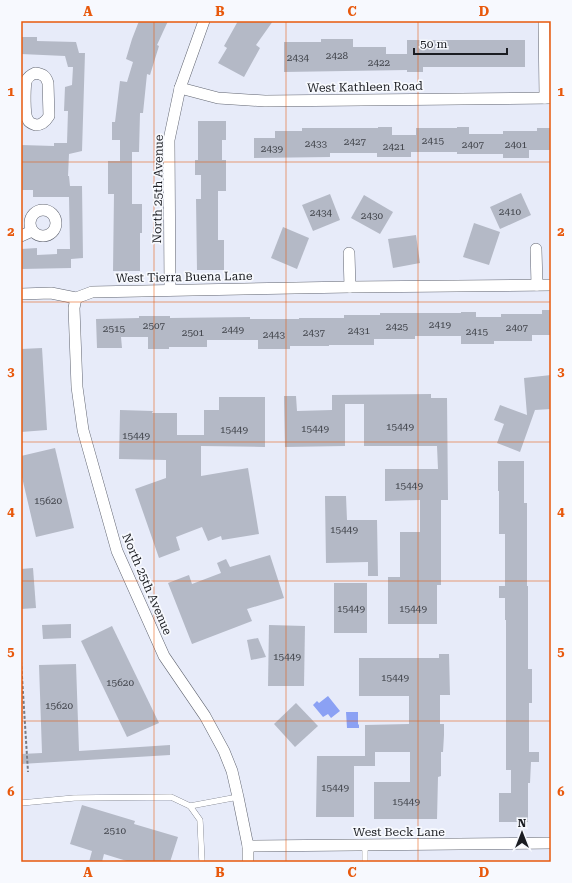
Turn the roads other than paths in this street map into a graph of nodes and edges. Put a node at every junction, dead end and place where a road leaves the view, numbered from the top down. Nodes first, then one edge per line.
1 (204, 21) edge
2 (544, 21) edge
3 (24, 76) edge
4 (180, 88) junction
5 (548, 98) edge
6 (24, 121) edge
7 (32, 231) dead end
8 (21, 236) edge
9 (536, 250) dead end
10 (349, 253) dead end
11 (536, 285) junction
12 (551, 285) edge
13 (350, 287) junction
14 (170, 290) junction
15 (21, 294) edge
16 (76, 298) junction
17 (238, 797) junction
18 (21, 803) edge
19 (190, 806) junction
20 (551, 844) edge
21 (365, 845) junction
22 (248, 846) junction
23 (202, 862) edge
24 (248, 862) edge
25 (365, 862) edge

1 - 4 street, North 25th Avenue
2 - 5 street
3 - 6 street
3 - 6 street
4 - 5 street, West Kathleen Road
4 - 14 street, North 25th Avenue
7 - 8 street
9 - 11 street
10 - 13 street
11 - 12 street, West Tierra Buena Lane
11 - 13 street, West Tierra Buena Lane
13 - 14 street, West Tierra Buena Lane
14 - 16 street, West Tierra Buena Lane
15 - 16 street, West Tierra Buena Lane
16 - 17 street, North 25th Avenue
17 - 19 lane
17 - 22 street, North 25th Avenue
18 - 19 lane
19 - 23 lane
20 - 21 street, West Beck Lane
21 - 22 street, West Beck Lane
21 - 25 lane
22 - 24 street, North 25th Avenue

